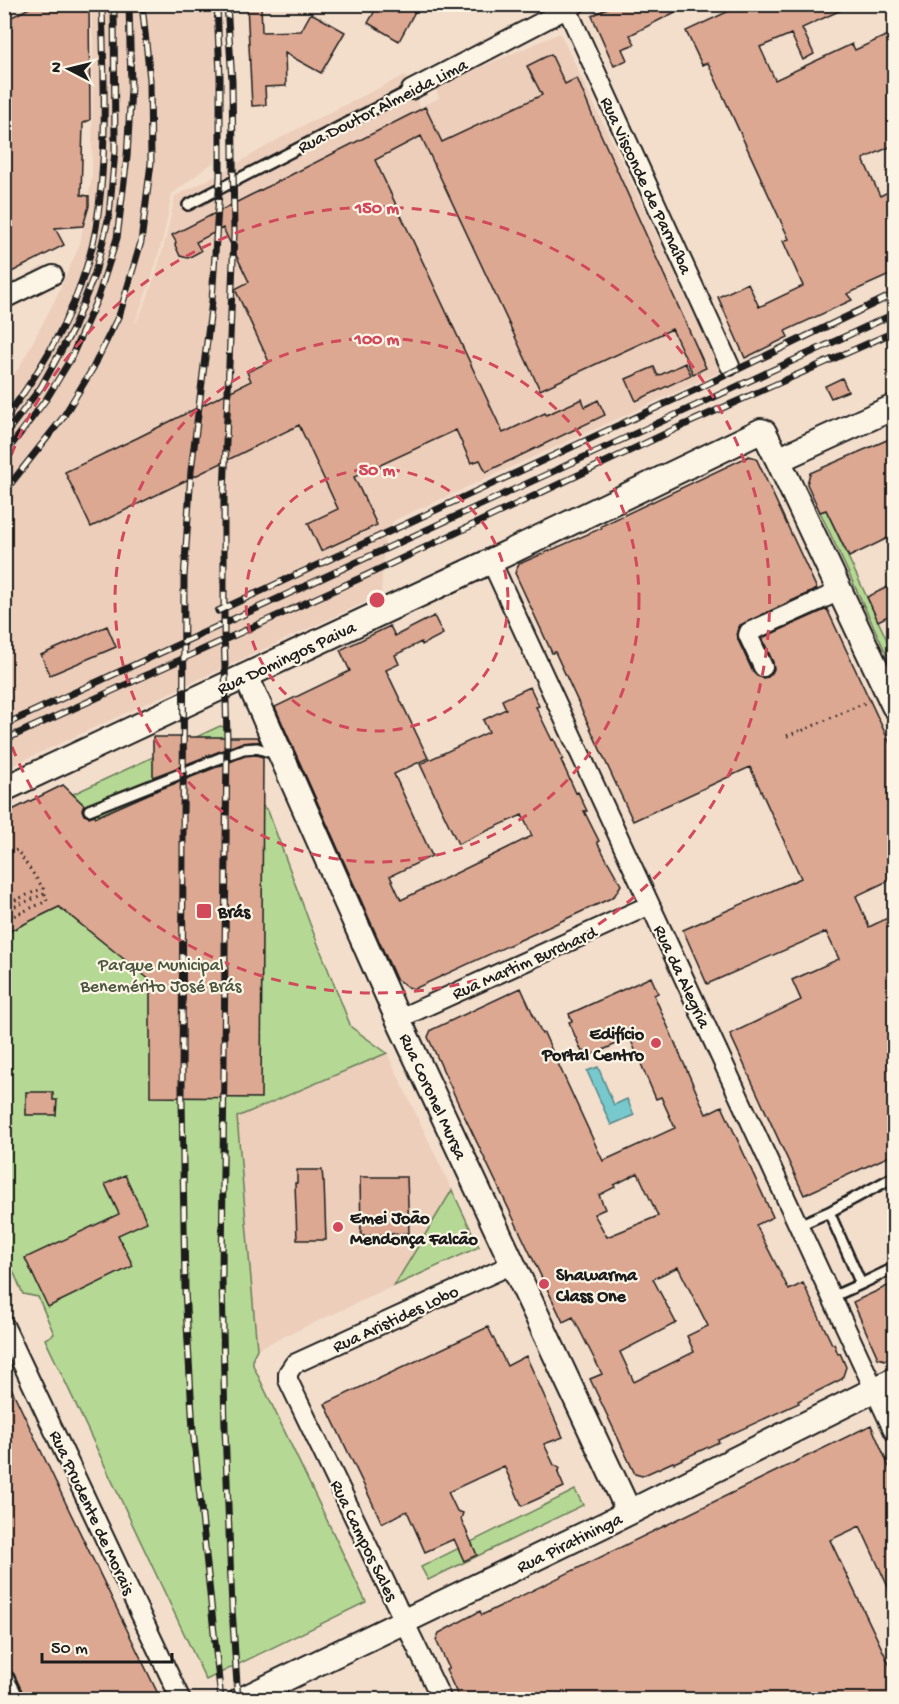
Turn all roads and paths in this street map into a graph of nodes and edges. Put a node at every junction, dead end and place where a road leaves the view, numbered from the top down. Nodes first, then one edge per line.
1 (569, 6) edge
2 (411, 90) joint
3 (188, 205) dead end
4 (53, 275) dead end
5 (4, 299) edge
6 (730, 366) dead end
7 (894, 407) edge
8 (778, 460) junction
9 (491, 561) junction
10 (840, 591) junction
11 (763, 667) dead end
12 (246, 676) junction
13 (891, 699) edge
14 (786, 736) dead end
15 (280, 756) junction
16 (4, 789) edge
17 (89, 810) dead end
18 (4, 855) edge
19 (43, 888) junction
20 (45, 894) junction
21 (4, 905) edge
22 (650, 905) junction
23 (4, 911) edge
24 (4, 920) edge
25 (398, 1019) junction
26 (894, 1177) edge
27 (829, 1212) junction
28 (799, 1225) junction
29 (513, 1264) junction
30 (894, 1268) edge
31 (861, 1284) junction
32 (832, 1297) junction
33 (4, 1325) edge
34 (288, 1380) joint
35 (885, 1385) edge
36 (894, 1432) edge
37 (629, 1512) junction
38 (405, 1622) junction
39 (4, 1679) edge
40 (15, 1700) edge
41 (181, 1700) edge
42 (241, 1700) edge
43 (442, 1700) edge

1 - 2 street, Rua Doutor Almeida Lima
1 - 6 street, Rua Visconde de Parnaíba
2 - 3 lane, Rua Doutor Almeida Lima
4 - 5 street
7 - 8 street
8 - 9 street, Rua Domingos Paiva
8 - 10 street
9 - 12 street, Rua Domingos Paiva
9 - 22 street, Rua da Alegria
10 - 11 street
10 - 13 street
12 - 15 street, Rua Coronel Mursa
12 - 16 street, Rua Domingos Paiva
13 - 14 path
15 - 17 lane
15 - 25 street, Rua Coronel Mursa
18 - 19 path
19 - 20 path
19 - 21 path
20 - 23 path
20 - 24 path
22 - 25 street, Rua Martim Burchard
22 - 28 street, Rua da Alegria
25 - 29 street, Rua Coronel Mursa
26 - 27 lane
27 - 28 lane
27 - 31 lane
28 - 32 street, Rua da Alegria
29 - 34 street, Rua Aristides Lobo
29 - 37 street, Rua Coronel Mursa
30 - 31 lane
31 - 32 lane
32 - 35 street, Rua da Alegria
33 - 41 street, Rua Prudente de Morais
34 - 38 street, Rua Campos Sales
35 - 36 street, Rua da Alegria
35 - 37 street, Rua Piratininga
37 - 38 street, Rua Piratininga
38 - 42 street, Rua Piratininga
38 - 43 street, Rua Campos Sales
39 - 40 street

